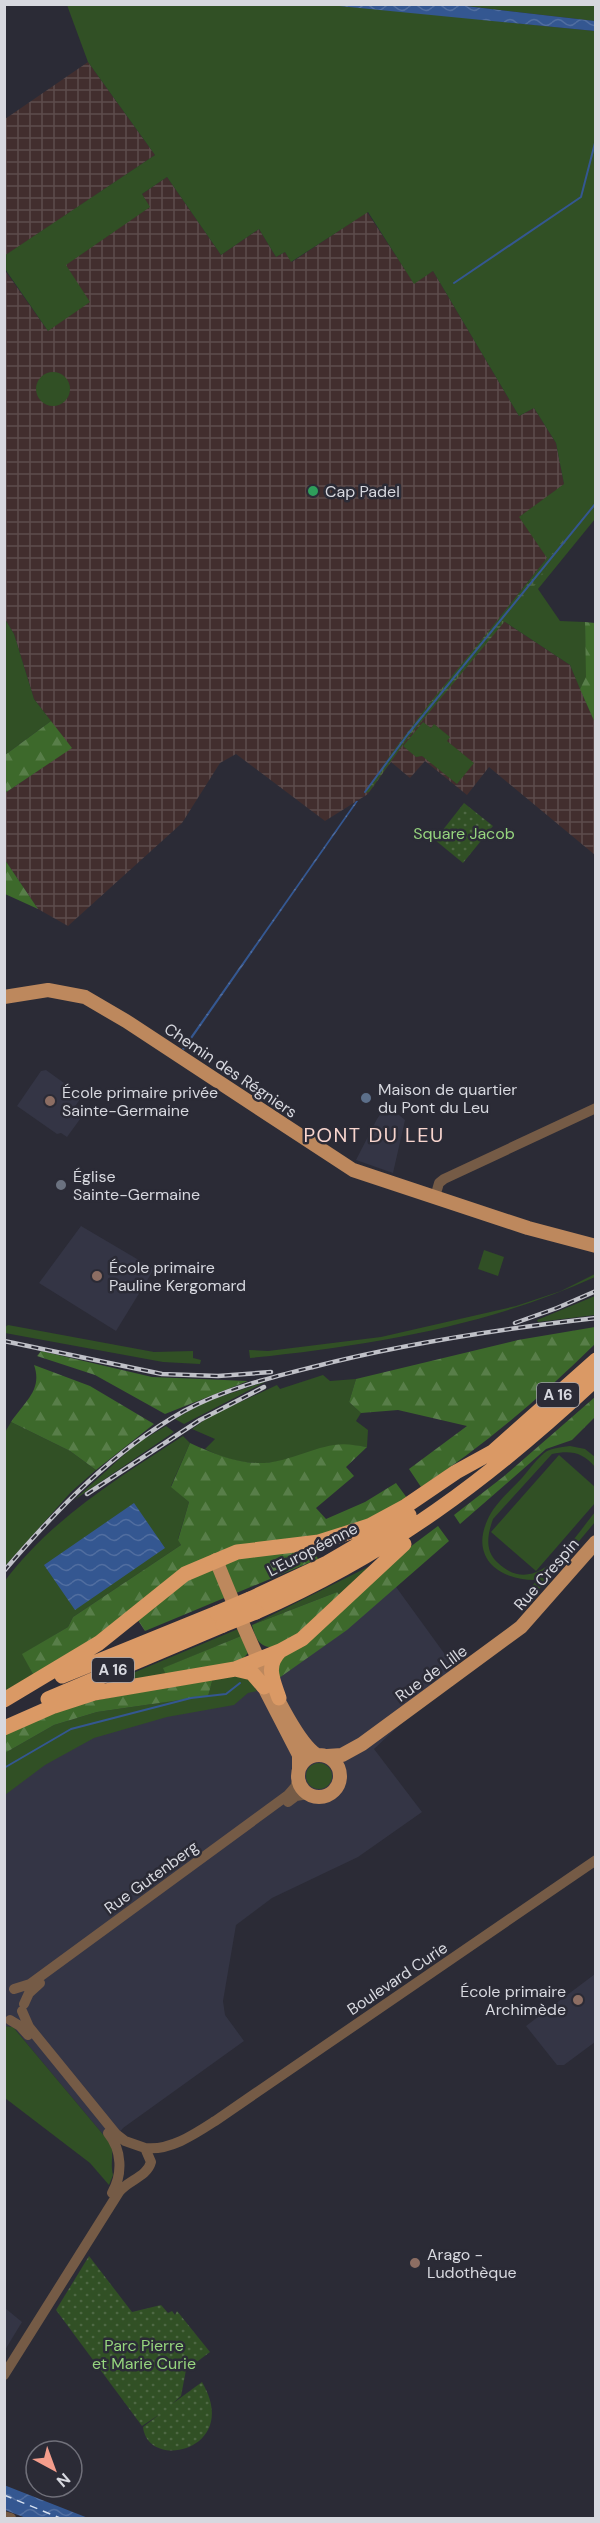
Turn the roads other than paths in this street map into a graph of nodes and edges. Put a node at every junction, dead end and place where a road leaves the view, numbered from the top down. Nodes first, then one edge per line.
1 (4, 997) edge
2 (596, 1108) edge
3 (435, 1197) junction
4 (596, 1244) edge
5 (596, 1360) edge
6 (596, 1379) edge
7 (500, 1455) junction
8 (444, 1498) junction
9 (416, 1518) junction
10 (596, 1542) edge
11 (216, 1560) junction
12 (220, 1619) junction
13 (521, 1627) joint
14 (280, 1652) junction
15 (256, 1657) junction
16 (235, 1669) junction
17 (264, 1687) junction
18 (279, 1698) junction
19 (4, 1702) edge
20 (4, 1720) edge
21 (4, 1728) edge
22 (362, 1744) junction
23 (322, 1756) junction
24 (340, 1771) junction
25 (298, 1774) junction
26 (308, 1794) junction
27 (596, 1860) edge
28 (9, 1989) edge
29 (23, 2007) junction
30 (7, 2020) edge
31 (215, 2121) junction
32 (140, 2146) junction
33 (120, 2161) junction
34 (151, 2164) junction
35 (138, 2176) junction
36 (4, 2362) edge
37 (4, 2375) edge
38 (4, 2516) edge
39 (11, 2518) edge

1 - 3 main road, Chemin des Régniers
2 - 3 street
3 - 4 main road, Chemin des Régniers
5 - 7 highway, A 16
6 - 7 highway, A 16
7 - 8 highway
7 - 8 highway, A 16
8 - 9 highway
8 - 9 highway
9 - 11 highway
9 - 12 highway, L'Européenne / A 16, bridge
9 - 14 highway
10 - 13 main road, Rue Crespin
11 - 15 main road
11 - 19 highway
12 - 19 highway, L'Européenne / A 16
12 - 20 highway, L'Européenne / A 16
13 - 22 main road, Rue de Lille
14 - 15 highway
14 - 18 highway
15 - 16 highway
15 - 17 main road
15 - 18 main road
16 - 17 highway
16 - 21 highway
17 - 25 main road
18 - 23 main road
22 - 23 main road, Rue de Lille
22 - 24 main road, Rue de Lille
23 - 24 main road
23 - 25 main road
24 - 26 main road
25 - 26 main road
25 - 28 street, Rue Gutenberg
26 - 29 street, Rue Gutenberg
27 - 31 street, Boulevard Curie
28 - 29 street
29 - 30 street, Rue Gutenberg
29 - 32 street
30 - 33 street
31 - 32 street, Boulevard Curie
31 - 34 street, Boulevard Curie
32 - 33 street
32 - 34 street
33 - 35 street
33 - 36 street
34 - 35 street
35 - 37 street
38 - 39 street

